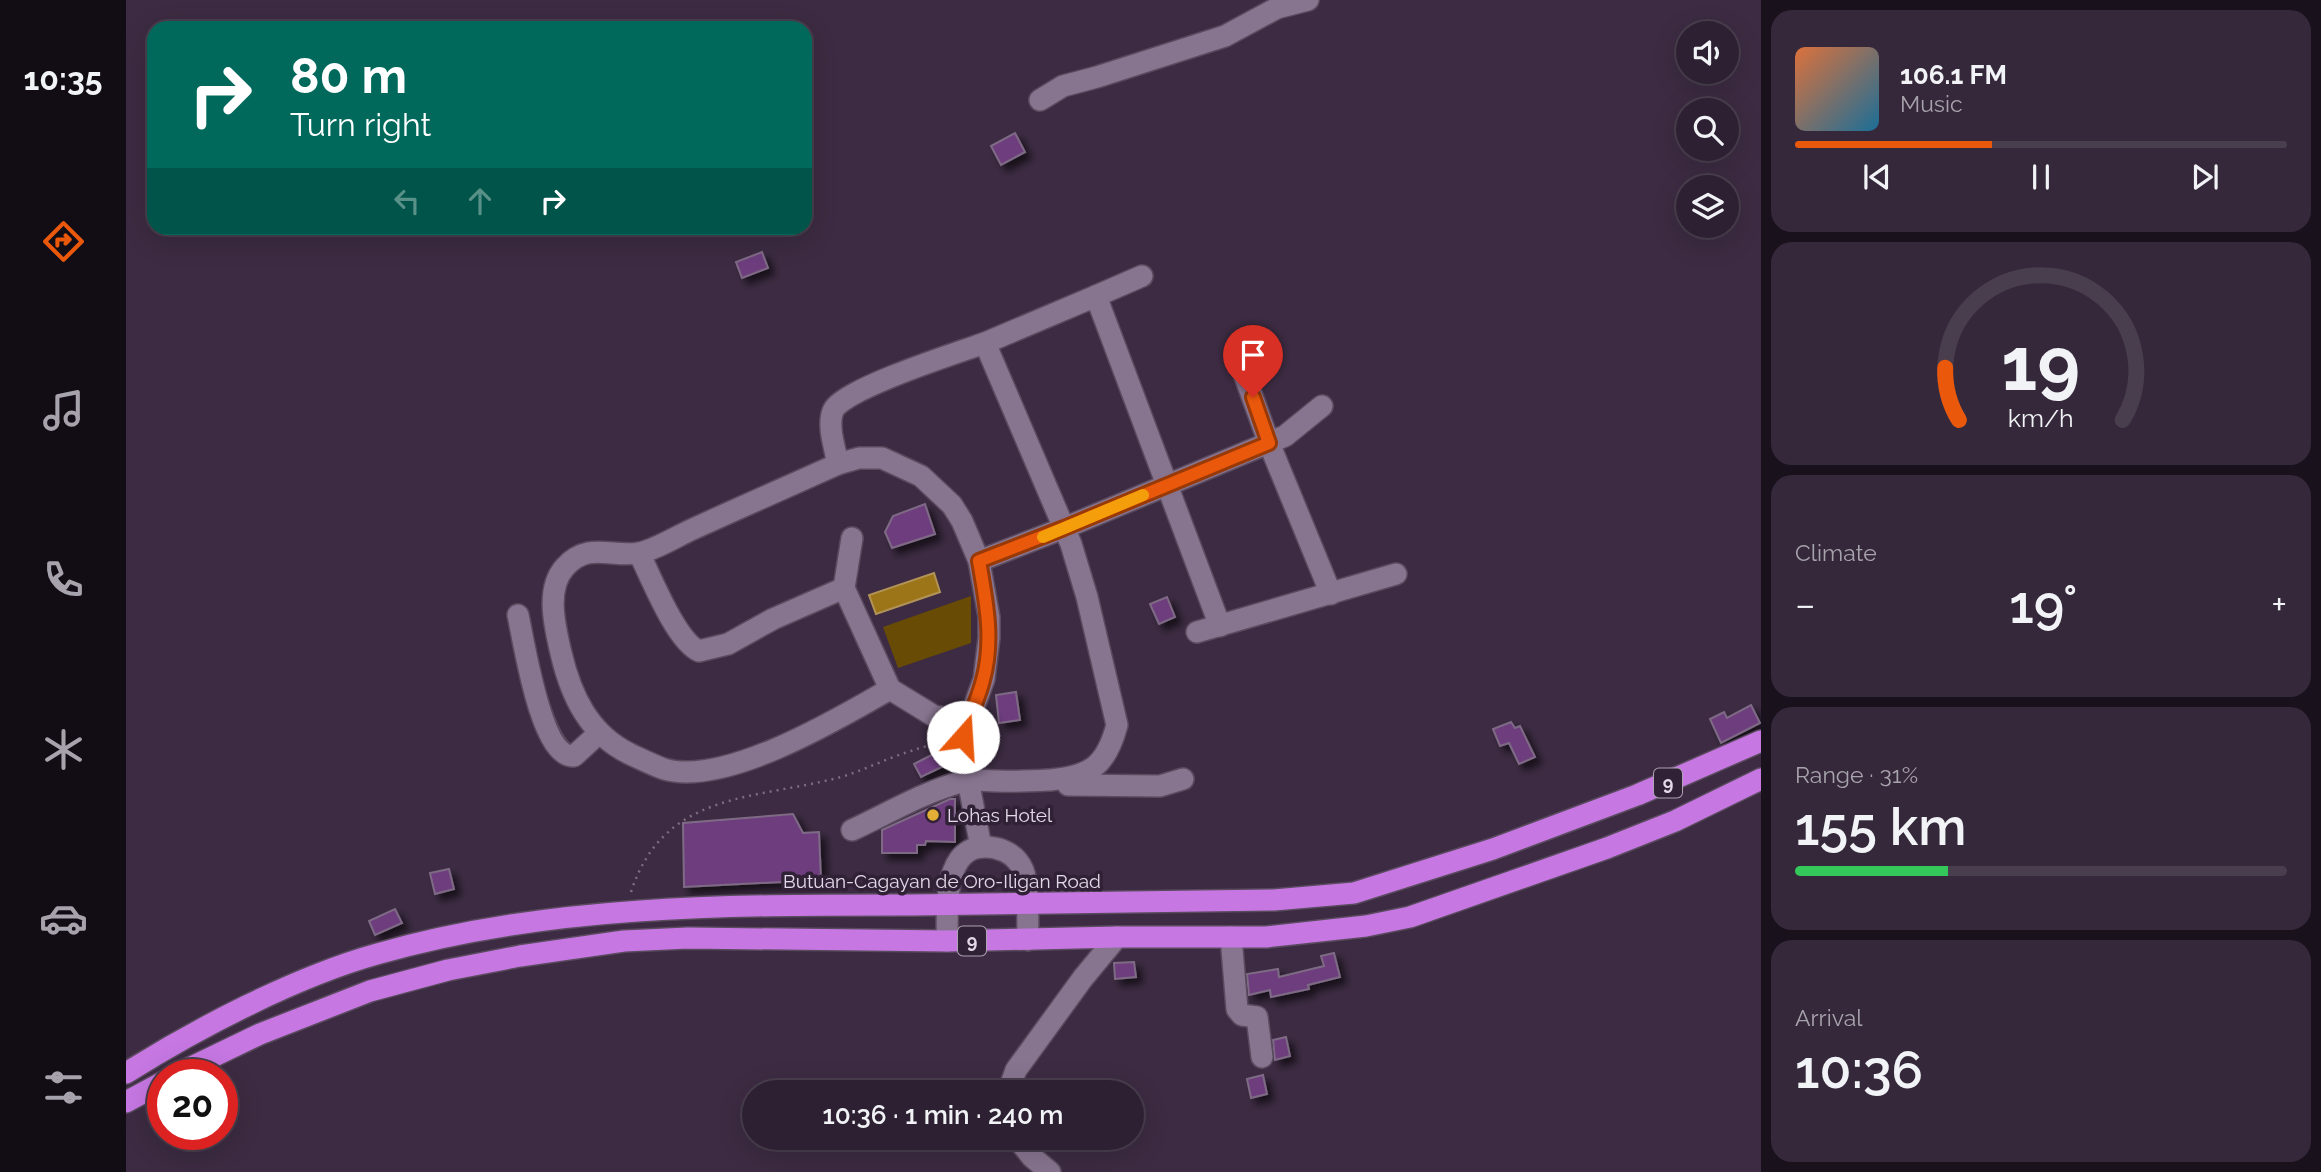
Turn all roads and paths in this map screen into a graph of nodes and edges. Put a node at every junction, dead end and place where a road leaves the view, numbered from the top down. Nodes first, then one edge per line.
1 (1308, 0) edge
2 (1040, 100) dead end
3 (1142, 276) dead end
4 (1096, 296) junction
5 (985, 343) junction
6 (1236, 352) dead end
7 (1322, 406) dead end
8 (1269, 443) junction
9 (838, 464) junction
10 (1166, 485) junction
11 (1064, 528) junction
12 (852, 538) dead end
13 (639, 553) junction
14 (979, 561) junction
15 (1396, 574) dead end
16 (845, 588) junction
17 (1331, 594) junction
18 (518, 615) dead end
19 (1220, 626) junction
20 (1197, 632) dead end
21 (890, 689) junction
22 (965, 729) junction
23 (599, 733) junction
24 (1761, 741) edge
25 (1183, 779) dead end
26 (1761, 779) edge
27 (969, 787) junction
28 (852, 830) dead end
29 (981, 847) junction
30 (1354, 892) junction
31 (948, 904) junction
32 (1027, 904) junction
33 (624, 913) junction
34 (1366, 926) junction
35 (1116, 937) junction
36 (1231, 937) junction
37 (1028, 940) junction
38 (947, 942) junction
39 (168, 1047) junction
40 (1262, 1058) dead end
41 (173, 1059) edge
42 (208, 1059) edge
43 (126, 1073) edge
44 (1012, 1080) edge
45 (147, 1091) edge
46 (126, 1102) edge
47 (1026, 1150) edge
48 (1050, 1172) edge

1 - 2 street
3 - 4 street
4 - 5 street
4 - 10 street
5 - 9 street
5 - 11 street
6 - 8 street
7 - 8 street
8 - 10 street
8 - 17 street
9 - 13 street
9 - 14 street
10 - 11 street
10 - 19 street
11 - 14 street
11 - 27 street
12 - 16 street
13 - 16 street
13 - 23 street
14 - 22 street
15 - 17 street
16 - 21 street
17 - 19 street
18 - 23 street
19 - 20 street
21 - 22 street
21 - 23 street
22 - 27 street
22 - 33 path
24 - 30 highway, Butuan-Cagayan de Oro-Iligan Road / 9
25 - 27 street
26 - 34 highway, 9
27 - 28 street
27 - 29 street
29 - 31 street
29 - 32 street
30 - 32 highway, Butuan-Cagayan de Oro-Iligan Road / 9
30 - 34 highway
31 - 32 highway, Butuan-Cagayan de Oro-Iligan Road / 9
31 - 33 highway, Butuan-Cagayan de Oro-Iligan Road / 9
31 - 38 street
32 - 37 street
33 - 39 highway, Butuan-Cagayan de Oro-Iligan Road / 9
34 - 36 highway, 9
35 - 36 highway, 9
35 - 37 highway, 9
35 - 44 street
36 - 40 street
37 - 38 highway, 9
38 - 42 highway, 9
39 - 41 highway
39 - 43 highway, Butuan-Cagayan de Oro-Iligan Road / 9
45 - 46 highway
47 - 48 street

